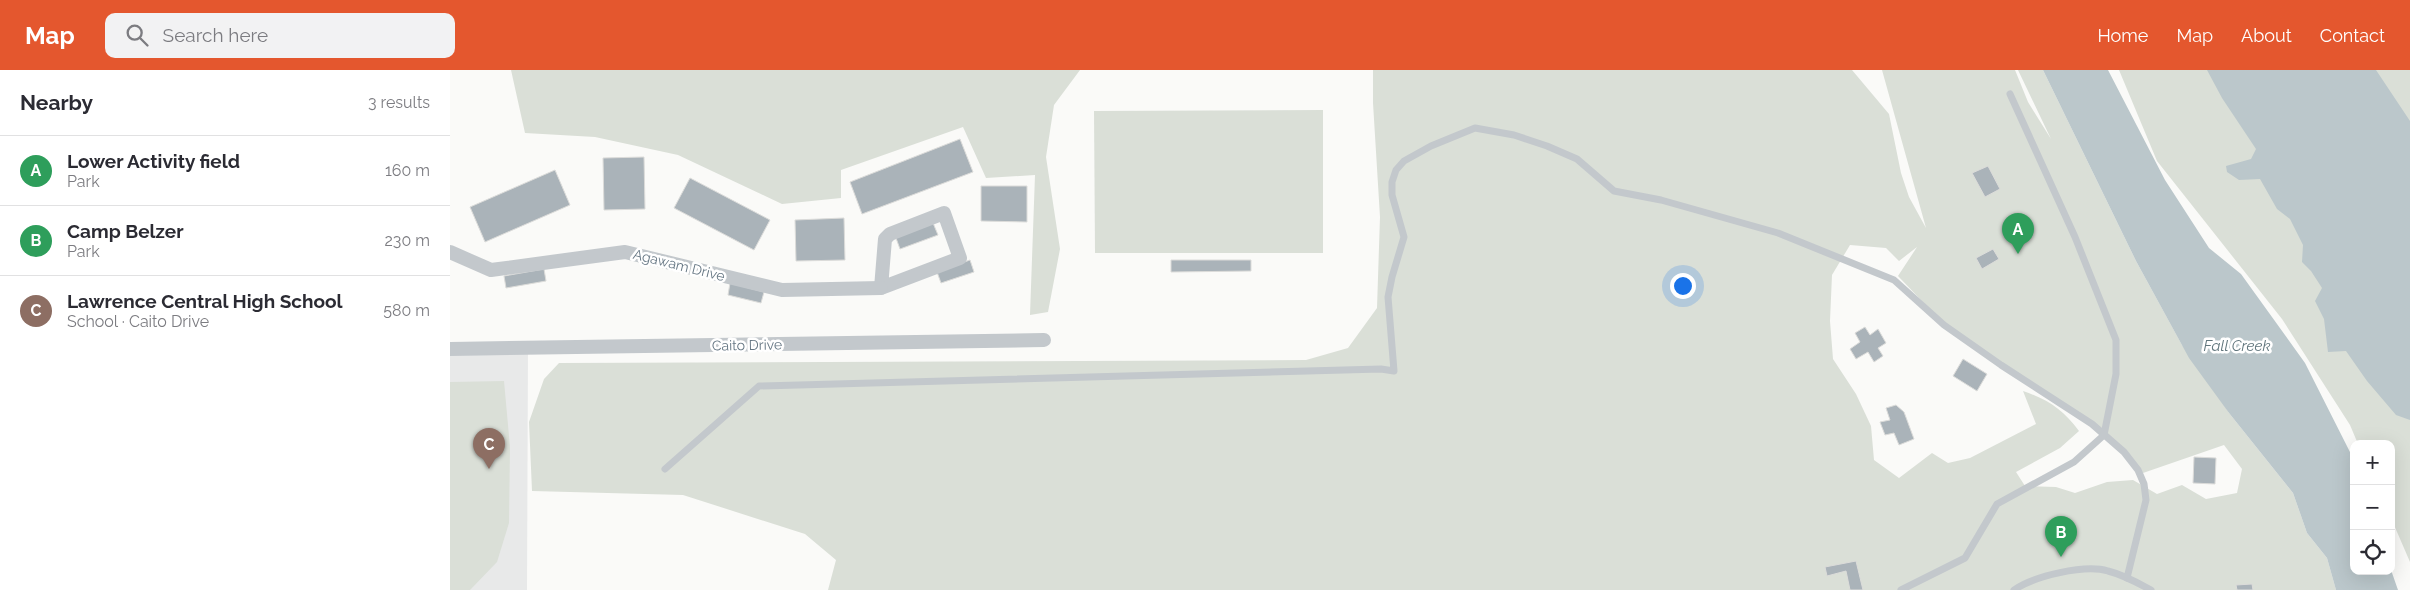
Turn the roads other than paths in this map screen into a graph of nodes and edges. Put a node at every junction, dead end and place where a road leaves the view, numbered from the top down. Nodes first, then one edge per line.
1 (2010, 94) dead end
2 (450, 252) edge
3 (881, 288) junction
4 (1044, 340) dead end
5 (450, 349) edge
6 (2104, 435) junction
7 (665, 469) dead end
8 (2127, 578) junction
9 (1901, 590) edge
10 (2014, 590) edge
11 (2151, 590) edge

1 - 6 lane
2 - 3 street, Agawam Drive
3 - 3 street, Agawam Drive
4 - 5 street, Caito Drive
6 - 7 lane
6 - 8 lane
6 - 9 lane
8 - 10 lane
8 - 11 lane

